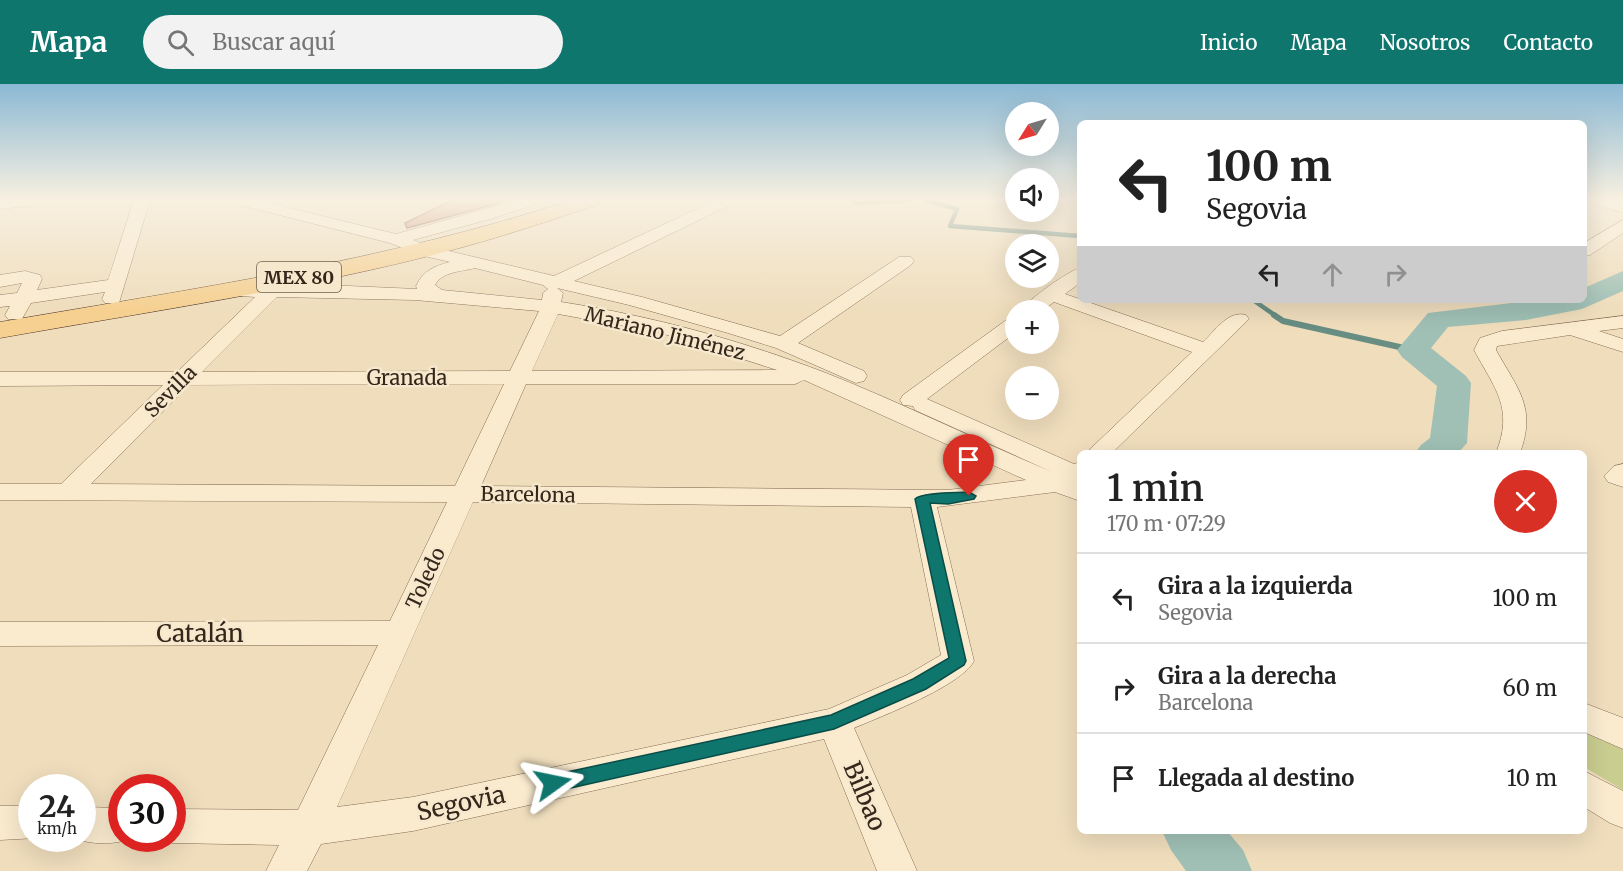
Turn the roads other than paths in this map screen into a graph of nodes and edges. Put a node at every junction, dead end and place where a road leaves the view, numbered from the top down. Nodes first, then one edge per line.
1 (131, 237) edge
2 (379, 237) edge
3 (432, 237) edge
4 (445, 237) edge
5 (470, 237) edge
6 (485, 237) edge
7 (660, 237) edge
8 (1605, 237) edge
9 (411, 245) junction
10 (1587, 249) edge
11 (905, 261) dead end
12 (476, 263) junction
13 (1077, 276) edge
14 (0, 281) edge
15 (223, 291) junction
16 (272, 291) junction
17 (114, 292) junction
18 (554, 294) junction
19 (436, 295) junction
20 (1052, 296) junction
21 (1046, 300) edge
22 (6, 313) edge
23 (1239, 319) dead end
24 (1623, 321) edge
25 (1571, 328) junction
26 (1005, 330) edge
27 (783, 344) junction
28 (1623, 346) edge
29 (1206, 350) junction
30 (848, 372) junction
31 (518, 377) junction
32 (814, 377) junction
33 (182, 378) junction
34 (0, 379) edge
35 (911, 400) junction
36 (1101, 450) edge
37 (1509, 450) edge
38 (1623, 472) edge
39 (1623, 479) edge
40 (1074, 480) edge
41 (0, 492) edge
42 (68, 492) junction
43 (464, 494) junction
44 (922, 499) junction
45 (399, 633) junction
46 (0, 634) edge
47 (1587, 718) edge
48 (834, 722) junction
49 (1623, 734) edge
50 (1587, 789) edge
51 (1623, 811) edge
52 (0, 823) edge
53 (18, 824) edge
54 (186, 826) edge
55 (309, 828) junction
56 (286, 871) edge
57 (897, 871) edge

1 - 17 street
2 - 9 street
3 - 9 street
4 - 9 main road, MEX 80
5 - 9 main road, MEX 80
6 - 12 main road
7 - 18 street
8 - 10 street
9 - 12 street
9 - 15 main road, MEX 80
9 - 17 main road, MEX 80
11 - 27 street
12 - 18 street
12 - 19 street
13 - 20 street
14 - 22 street
15 - 16 street, Mariano Jiménez
15 - 22 main road, MEX 80
16 - 19 street, Mariano Jiménez
16 - 33 street, Sevilla
17 - 22 main road, MEX 80
18 - 19 street, Mariano Jiménez
18 - 27 street
18 - 31 street, Toledo
18 - 32 street, Mariano Jiménez
20 - 21 street
20 - 29 street
23 - 29 street
24 - 25 street
25 - 28 street
25 - 37 street
26 - 35 street
27 - 30 street
29 - 36 street
30 - 32 street, Granada
30 - 35 street
31 - 32 street, Granada
31 - 33 street, Granada
31 - 43 street, Toledo
32 - 40 street, Mariano Jiménez
33 - 34 street, Granada
33 - 42 street, Sevilla
35 - 40 street
38 - 39 street
40 - 44 street, Barcelona
41 - 42 street, Barcelona
42 - 43 street, Barcelona
43 - 44 street, Barcelona
43 - 45 street, Toledo
44 - 48 street, Segovia
45 - 46 street, Catalán
45 - 55 street, Toledo
47 - 49 street
48 - 55 street, Segovia
48 - 57 street, Bilbao
50 - 51 street
52 - 53 street
54 - 55 street, Segovia
55 - 56 street, Toledo

